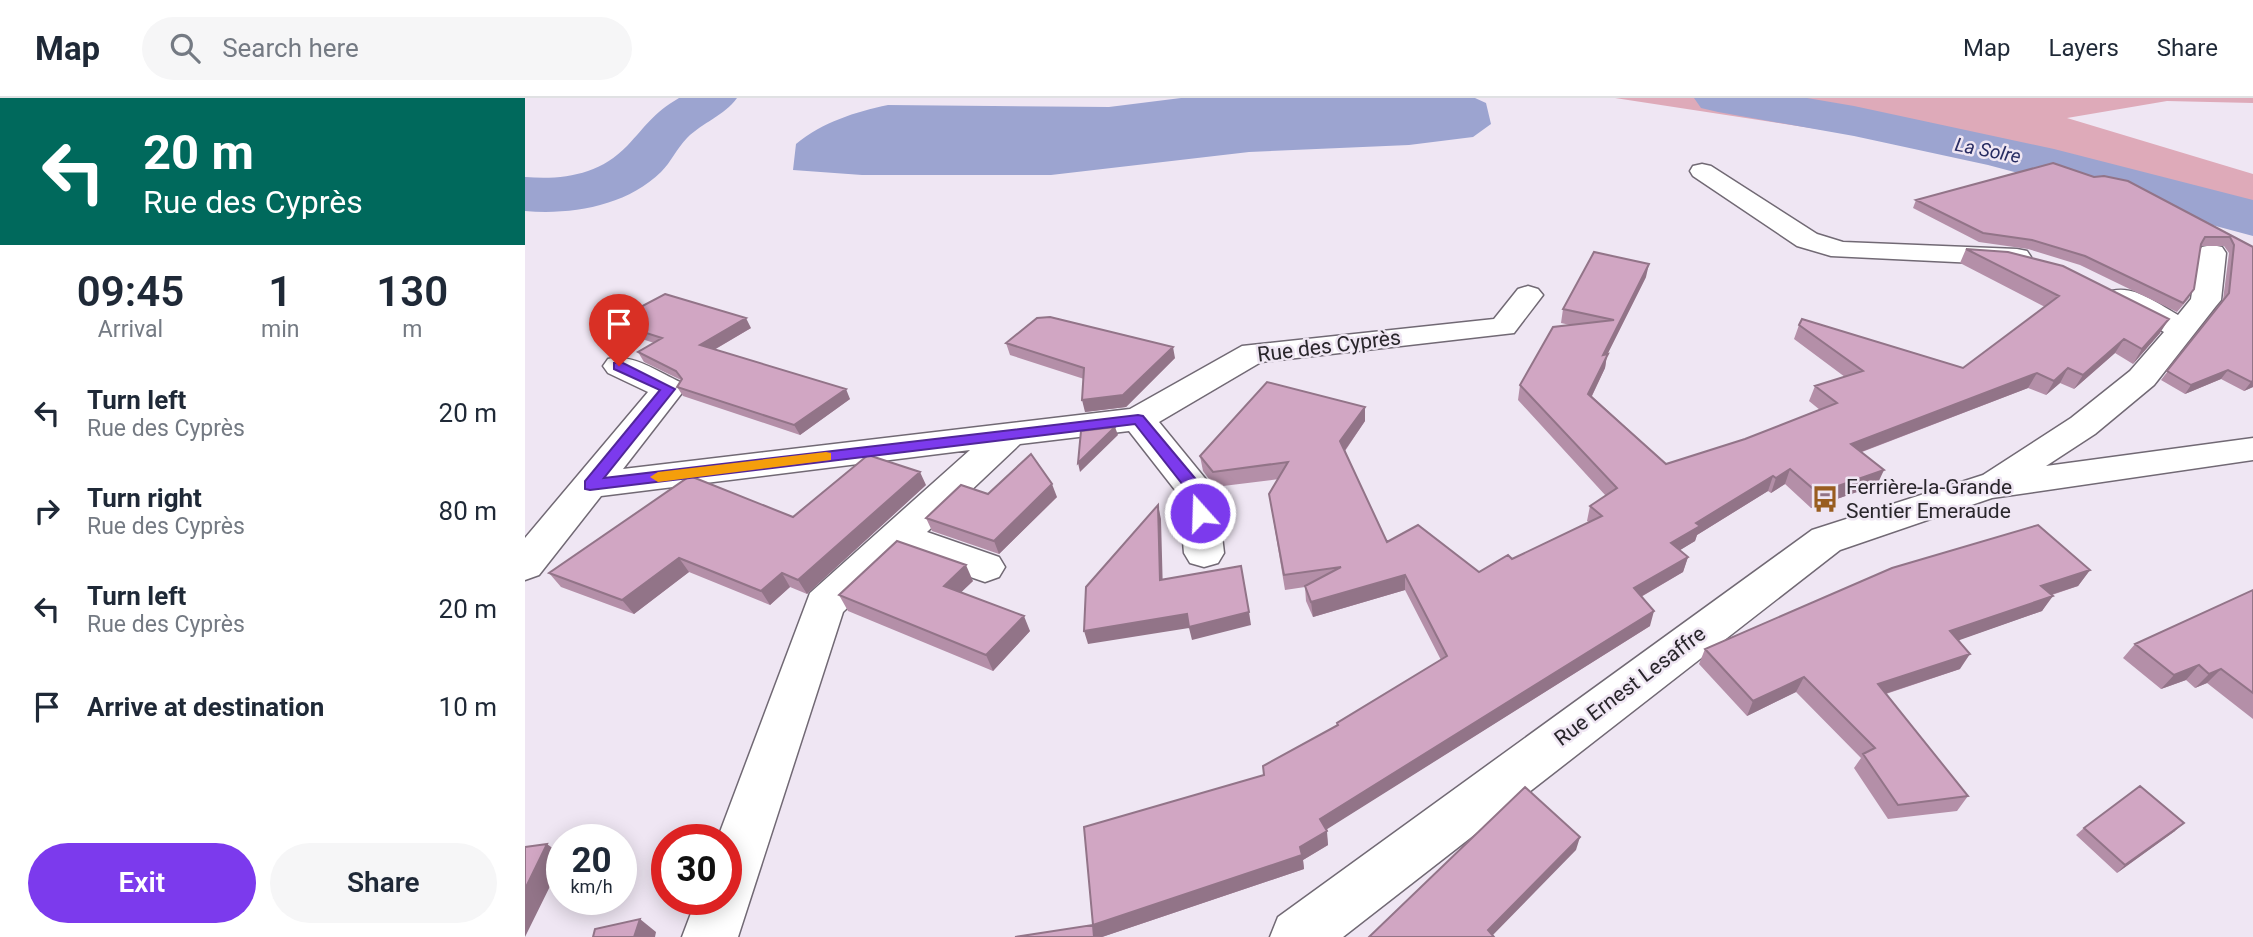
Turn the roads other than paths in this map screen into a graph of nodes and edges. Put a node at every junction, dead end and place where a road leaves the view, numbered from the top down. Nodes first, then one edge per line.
1 (1702, 171) dead end
2 (2213, 253) edge
3 (2037, 262) edge
4 (2094, 282) edge
5 (1528, 295) dead end
6 (2182, 329) junction
7 (619, 366) dead end
8 (1138, 419) junction
9 (1009, 435) junction
10 (2253, 449) edge
11 (590, 485) junction
12 (1988, 486) junction
13 (898, 537) junction
14 (1204, 553) dead end
15 (525, 565) edge
16 (985, 567) dead end
17 (742, 843) edge
18 (718, 915) edge
19 (710, 937) edge
20 (1298, 937) edge

1 - 3 street
2 - 6 street, Rue Ernest Lesaffre
4 - 6 street
5 - 8 street, Rue des Cyprès
6 - 12 street, Rue Ernest Lesaffre
7 - 11 street
8 - 9 street, Rue des Cyprès
8 - 14 street
9 - 11 street, Rue des Cyprès
9 - 13 street
10 - 12 street, Rue Ernest Lesaffre
11 - 15 street
12 - 20 street, Rue Ernest Lesaffre
13 - 16 street
13 - 17 street
18 - 19 street

